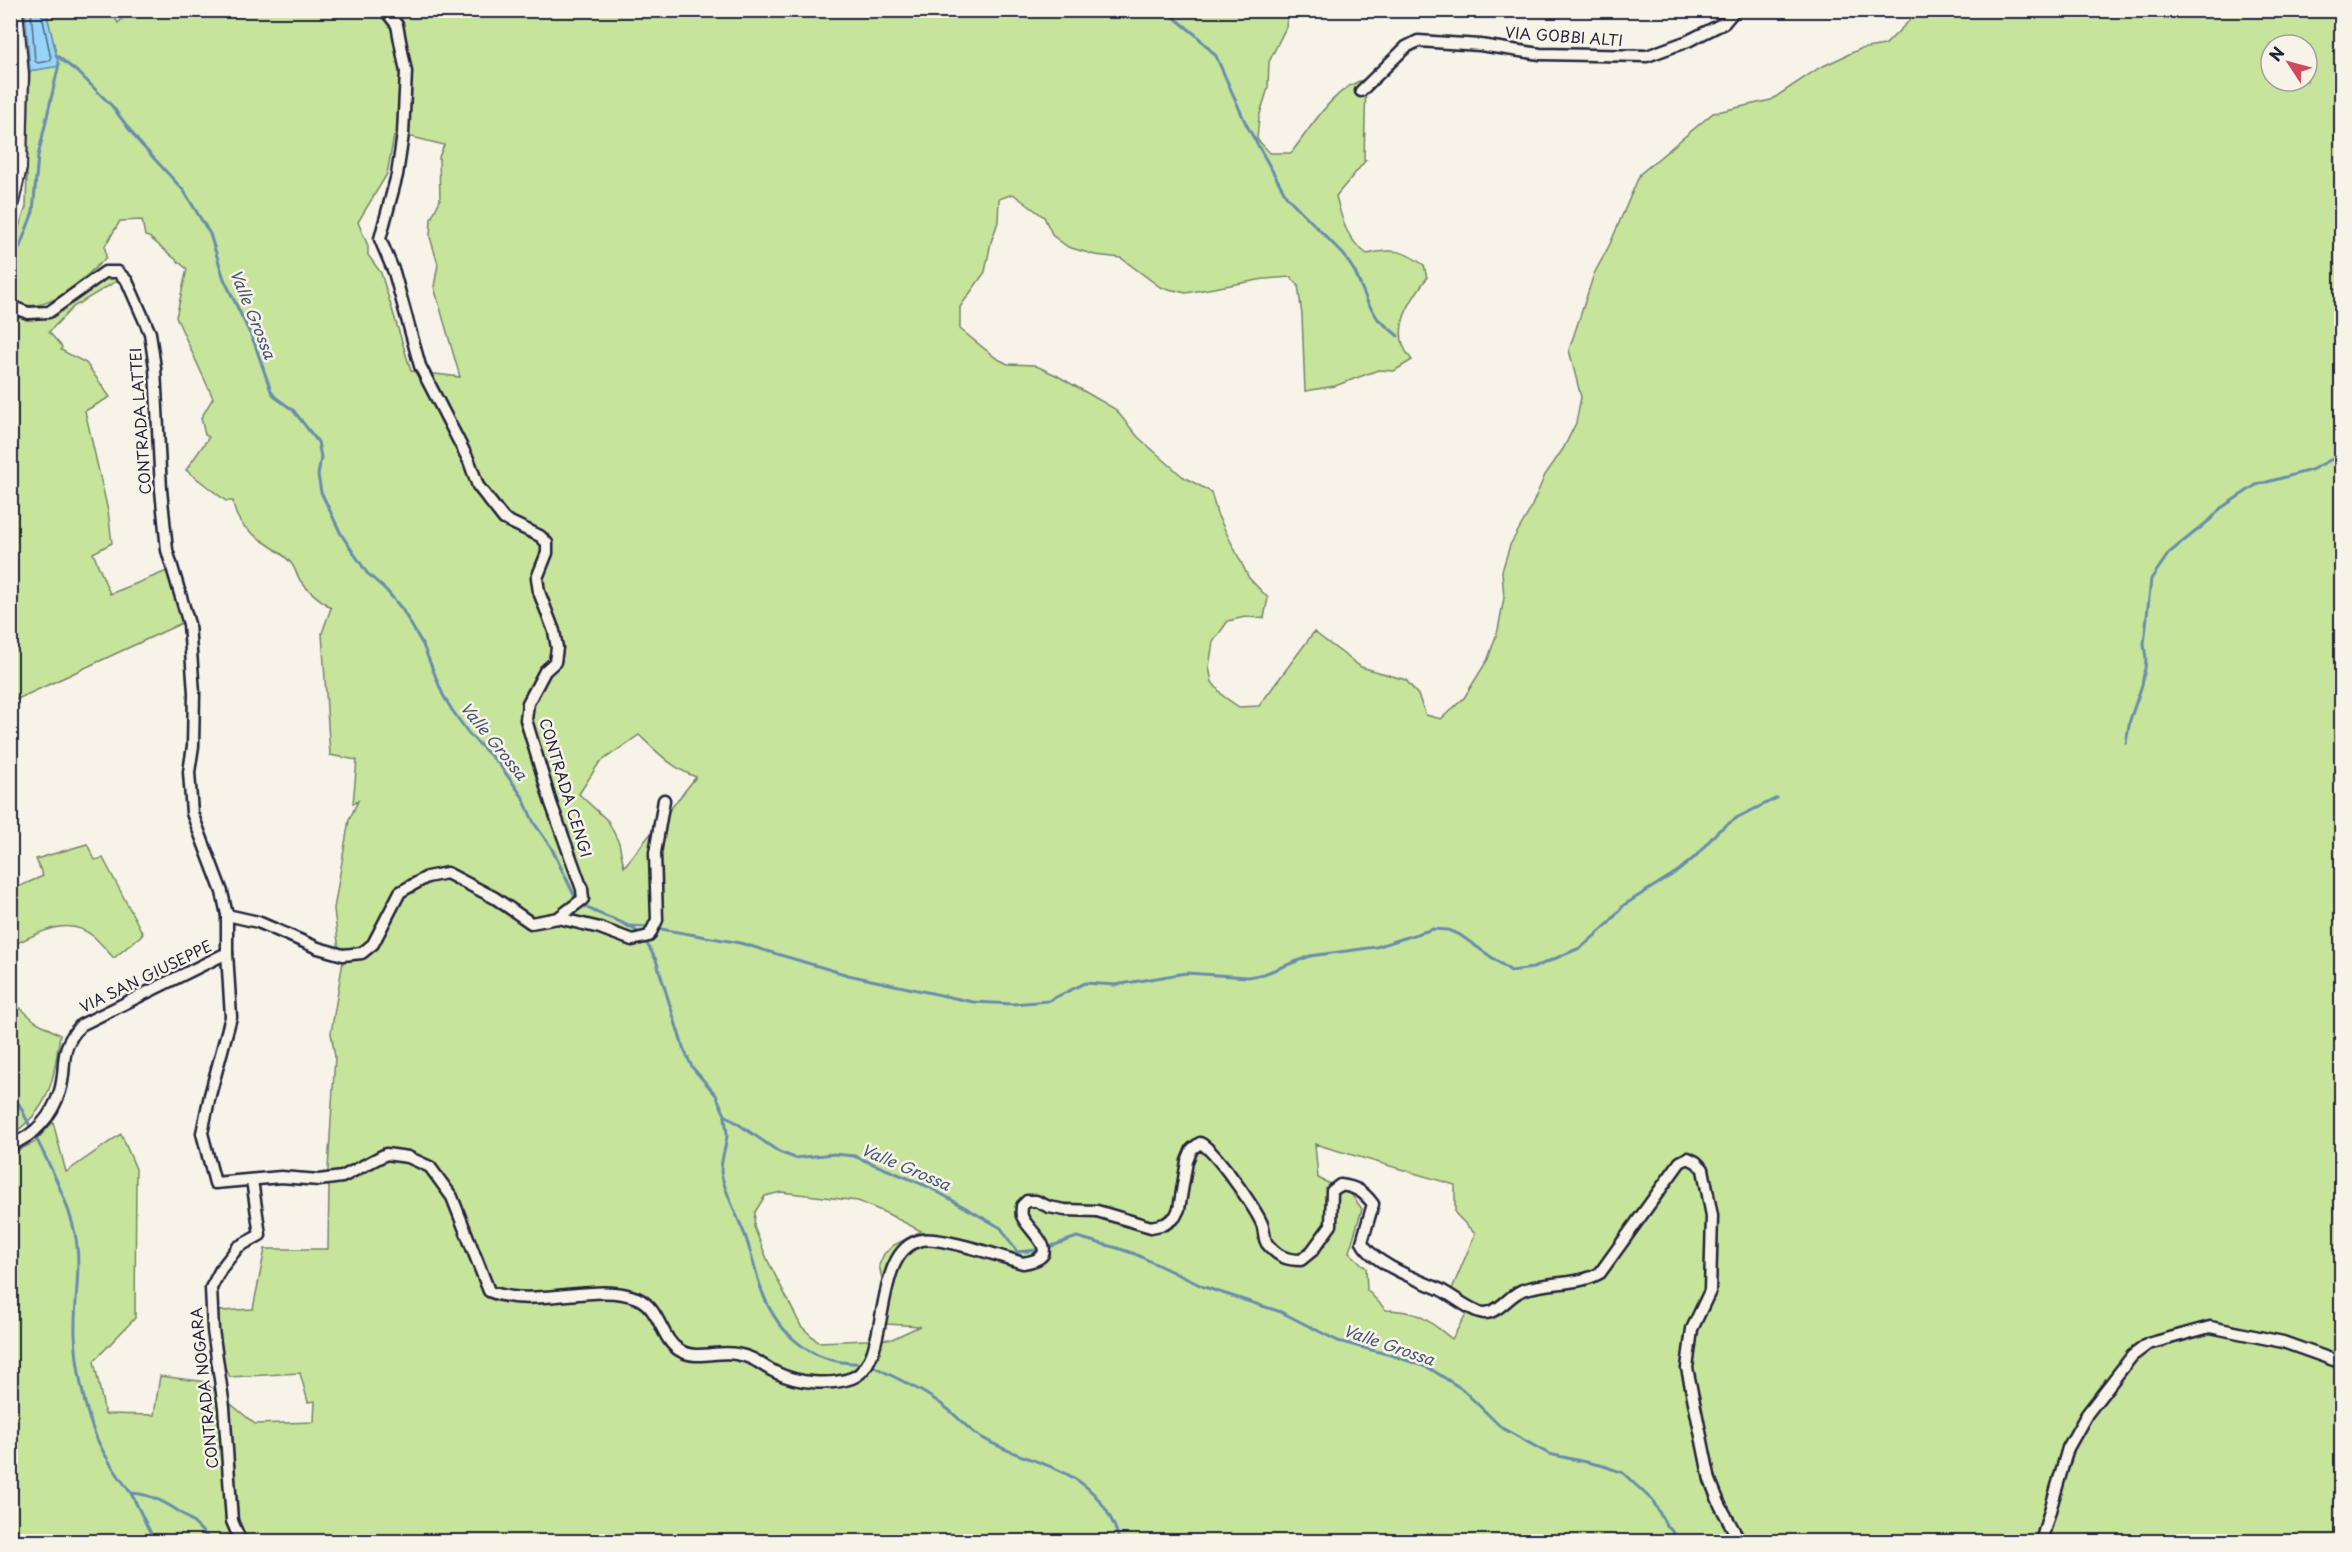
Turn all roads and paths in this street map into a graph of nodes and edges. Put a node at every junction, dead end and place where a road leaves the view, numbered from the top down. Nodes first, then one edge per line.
1 (15, 10) edge
2 (385, 10) edge
3 (1735, 10) edge
4 (1361, 91) dead end
5 (10, 207) edge
6 (10, 306) edge
7 (664, 800) dead end
8 (227, 915) junction
9 (558, 918) junction
10 (227, 953) junction
11 (10, 1145) edge
12 (252, 1180) junction
13 (2342, 1363) edge
14 (241, 1542) edge
15 (1740, 1542) edge
16 (2041, 1542) edge

1 - 5 street
2 - 9 street, CONTRADA CENGI
3 - 4 street, VIA GOBBI ALTI
6 - 8 street, CONTRADA LATTEI
7 - 9 street
8 - 9 street
8 - 10 street
10 - 11 street, VIA SAN GIUSEPPE
10 - 12 street
12 - 14 street, CONTRADA NOGARA
12 - 15 street
13 - 16 street

